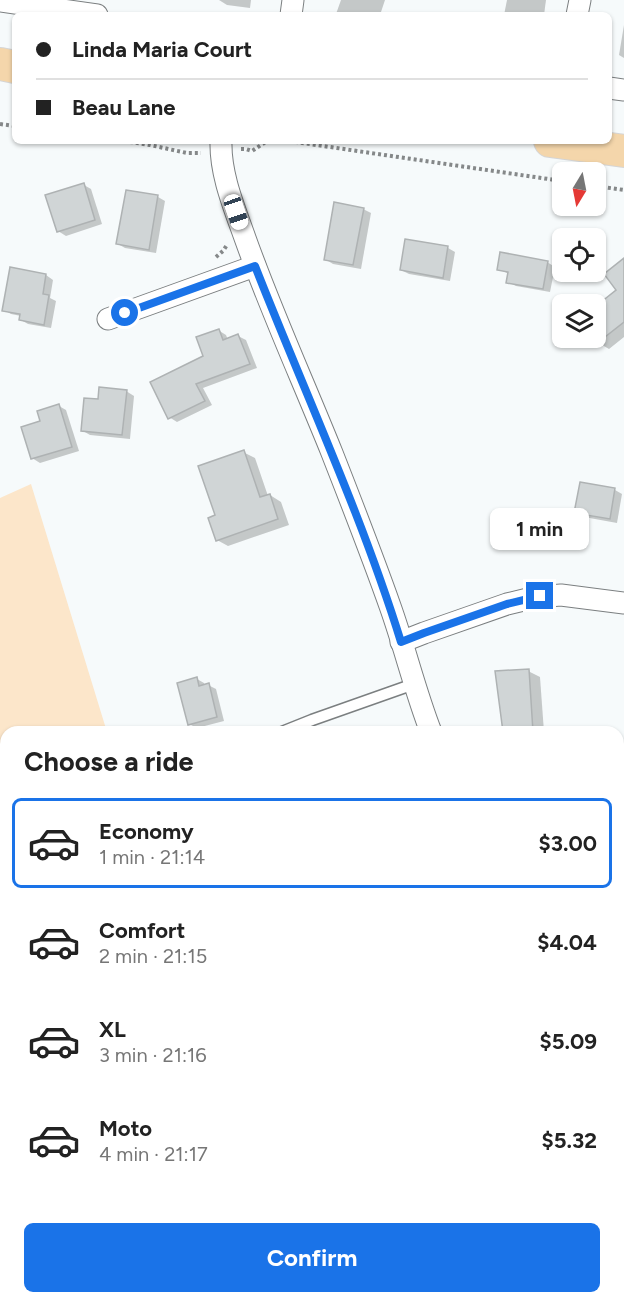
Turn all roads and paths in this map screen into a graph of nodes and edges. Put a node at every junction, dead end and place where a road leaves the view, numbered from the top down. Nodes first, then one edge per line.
1 (0, 1) edge
2 (76, 12) edge
3 (144, 144) edge
4 (262, 144) edge
5 (309, 144) edge
6 (576, 144) edge
7 (221, 146) edge
8 (624, 151) edge
9 (552, 180) edge
10 (606, 187) edge
11 (624, 190) edge
12 (255, 266) junction
13 (108, 319) dead end
14 (624, 603) edge
15 (401, 642) junction
16 (414, 684) junction
17 (297, 726) edge
18 (428, 726) edge

1 - 2 street
3 - 7 path
4 - 7 path
5 - 9 path
6 - 8 main road
7 - 12 street
10 - 11 path
12 - 13 street
12 - 15 street
14 - 15 street
15 - 16 street
16 - 17 lane
16 - 18 street

